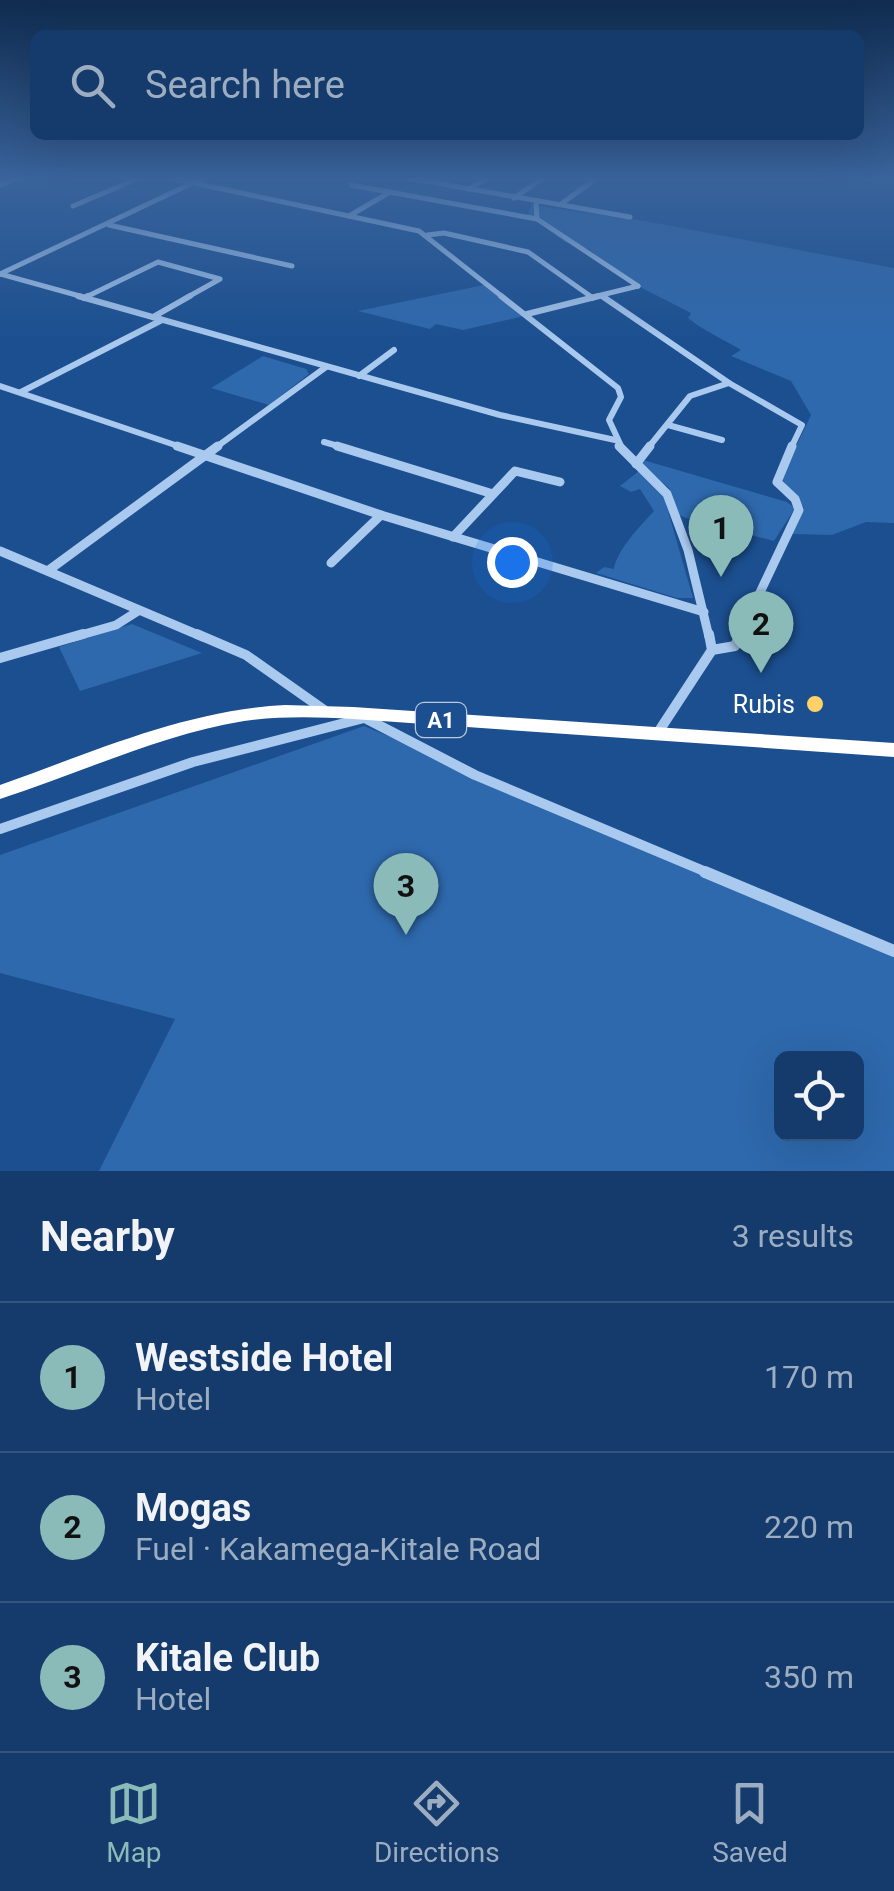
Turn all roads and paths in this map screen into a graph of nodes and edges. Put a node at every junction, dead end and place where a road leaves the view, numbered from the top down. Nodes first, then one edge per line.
1 (93, 233) edge
2 (144, 233) edge
3 (417, 233) edge
4 (558, 233) edge
5 (427, 235) junction
6 (292, 266) dead end
7 (0, 274) edge
8 (598, 297) junction
9 (84, 298) junction
10 (527, 314) junction
11 (158, 319) junction
12 (394, 350) dead end
13 (326, 367) junction
14 (360, 376) junction
15 (728, 383) junction
16 (0, 386) edge
17 (20, 392) junction
18 (668, 424) junction
19 (615, 440) junction
20 (722, 440) dead end
21 (324, 442) dead end
22 (208, 454) junction
23 (636, 464) junction
24 (560, 482) dead end
25 (493, 494) junction
26 (381, 515) junction
27 (453, 538) junction
28 (0, 551) edge
29 (332, 564) dead end
30 (48, 570) junction
31 (138, 611) junction
32 (704, 612) junction
33 (712, 650) junction
34 (0, 658) edge
35 (327, 712) junction
36 (359, 715) junction
37 (657, 734) junction
38 (894, 750) edge
39 (0, 792) edge
40 (0, 829) edge
41 (894, 950) edge

1 - 7 street
2 - 6 street
3 - 5 street
4 - 8 street
5 - 8 street
5 - 10 street
7 - 9 street
8 - 10 street
8 - 15 street
9 - 11 street
9 - 11 street
10 - 19 street
11 - 13 street
11 - 17 street
12 - 14 street
13 - 14 street
13 - 22 street
14 - 19 street
15 - 18 street
15 - 33 street
16 - 17 street
17 - 22 street
18 - 20 street
18 - 23 street
19 - 23 street
21 - 25 street
22 - 26 street
22 - 30 street
23 - 32 street
24 - 25 street
25 - 27 street
26 - 27 street
26 - 29 street
27 - 32 street
28 - 30 street
30 - 31 street
31 - 34 street
31 - 35 street
32 - 33 street
33 - 37 street
35 - 36 highway, A1
35 - 39 highway, A1
36 - 37 highway, A1
36 - 40 street
36 - 41 street
37 - 38 highway, A1

